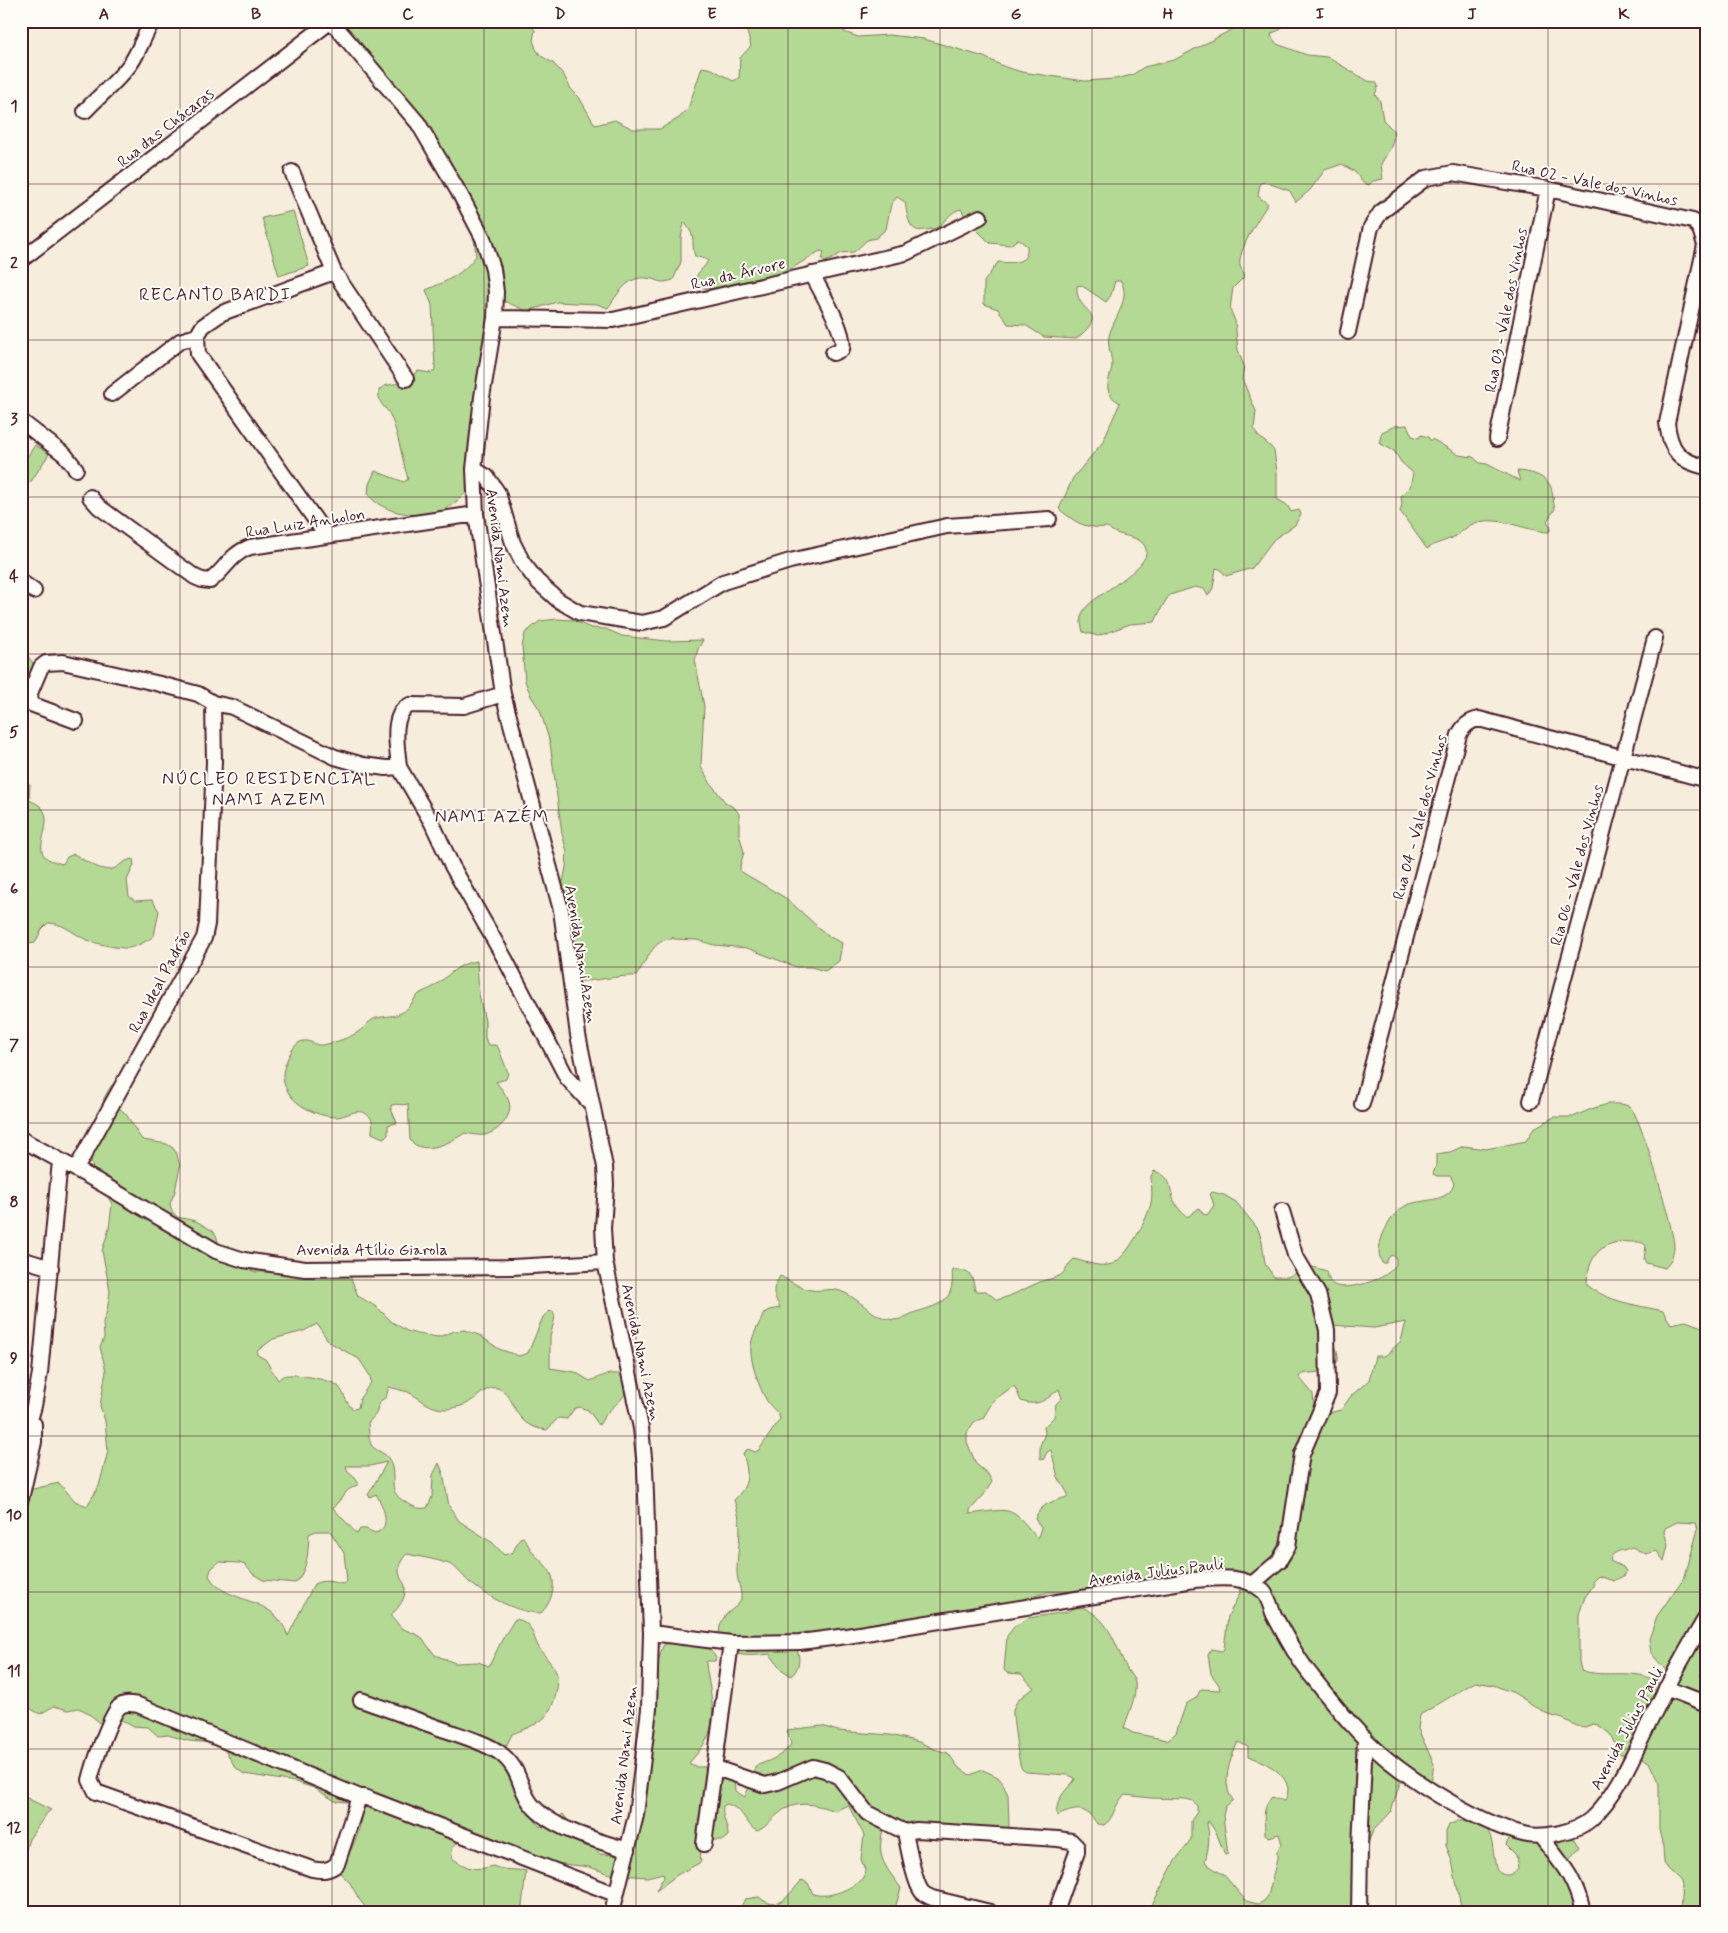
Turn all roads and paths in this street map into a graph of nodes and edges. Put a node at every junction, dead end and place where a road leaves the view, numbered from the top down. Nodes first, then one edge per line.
1 (153, 21) edge
2 (331, 21) edge
3 (84, 111) dead end
4 (292, 172) dead end
5 (1548, 189) junction
6 (980, 218) dead end
7 (21, 260) edge
8 (334, 272) junction
9 (812, 274) junction
10 (495, 318) junction
11 (1348, 332) dead end
12 (197, 336) junction
13 (832, 353) dead end
14 (406, 379) dead end
15 (112, 394) dead end
16 (21, 421) edge
17 (1497, 439) dead end
18 (1707, 467) edge
19 (76, 469) dead end
20 (474, 469) junction
21 (90, 497) dead end
22 (476, 514) junction
23 (1049, 519) dead end
24 (326, 535) junction
25 (21, 582) edge
26 (34, 591) dead end
27 (1655, 638) dead end
28 (503, 694) junction
29 (213, 703) junction
30 (76, 721) dead end
31 (1623, 758) junction
32 (400, 767) junction
33 (1707, 780) edge
34 (1532, 1101) dead end
35 (1362, 1104) dead end
36 (592, 1105) junction
37 (21, 1140) edge
38 (60, 1161) junction
39 (76, 1169) junction
40 (1282, 1211) dead end
41 (21, 1259) edge
42 (605, 1262) junction
43 (51, 1268) junction
44 (34, 1406) junction
45 (21, 1451) edge
46 (21, 1499) edge
47 (1252, 1584) junction
48 (1707, 1616) edge
49 (651, 1633) junction
50 (731, 1643) junction
51 (1666, 1688) junction
52 (361, 1700) dead end
53 (1707, 1704) edge
54 (1365, 1738) junction
55 (716, 1768) junction
56 (360, 1797) junction
57 (905, 1832) junction
58 (1541, 1837) junction
59 (704, 1844) dead end
60 (628, 1850) junction
61 (616, 1894) junction
62 (612, 1912) edge
63 (990, 1912) edge
64 (1056, 1912) edge
65 (1359, 1912) edge
66 (1583, 1912) edge

1 - 3 street
2 - 7 street, Rua das Chácaras
2 - 10 street, Avenida Nami Azem
4 - 8 street
5 - 11 street, Rua 02 - Vale dos Vinhos
5 - 17 street, Rua 03 - Vale dos Vinhos
5 - 18 street, Rua 02 - Vale dos Vinhos
6 - 9 street, Rua da Árvore
8 - 12 street
8 - 14 street
9 - 10 street, Rua da Árvore
9 - 13 street
10 - 20 street, Avenida Nami Azem
12 - 15 street
12 - 24 street
16 - 19 street
20 - 22 street, Avenida Nami Azem
20 - 23 street
21 - 24 street, Rua Luiz Anholon
22 - 24 street, Rua Luiz Anholon
22 - 28 street, Avenida Nami Azem
25 - 26 street
27 - 31 street, Ria 06 - Vale dos Vinhos
28 - 32 street
28 - 36 street, Avenida Nami Azem
29 - 30 street
29 - 32 street
29 - 39 street, Rua Ideal Padrão
31 - 33 street, Rua 04 - Vale dos Vinhos
31 - 34 street, Ria 06 - Vale dos Vinhos
31 - 35 street, Rua 04 - Vale dos Vinhos
32 - 36 street
36 - 42 street, Avenida Nami Azem
37 - 38 street, Avenida Atílio Giarola
38 - 39 street, Avenida Atílio Giarola
38 - 43 street
39 - 42 street, Avenida Atílio Giarola
40 - 47 street
41 - 43 street
42 - 49 street, Avenida Nami Azem
43 - 44 street
44 - 45 street
44 - 46 street
47 - 50 street, Avenida Julius Pauli
47 - 54 street, Avenida Julius Pauli
48 - 51 street, Avenida Julius Pauli
49 - 50 street, Avenida Julius Pauli
49 - 60 street, Avenida Nami Azem
50 - 55 street
51 - 53 street
51 - 58 street, Avenida Julius Pauli
52 - 60 street
54 - 58 street, Avenida Julius Pauli
54 - 65 street
55 - 57 street
55 - 59 street
56 - 56 street
56 - 61 street
57 - 63 street
57 - 64 street
58 - 66 street
60 - 61 street, Avenida Nami Azem
61 - 62 street, Avenida Nami Azem

